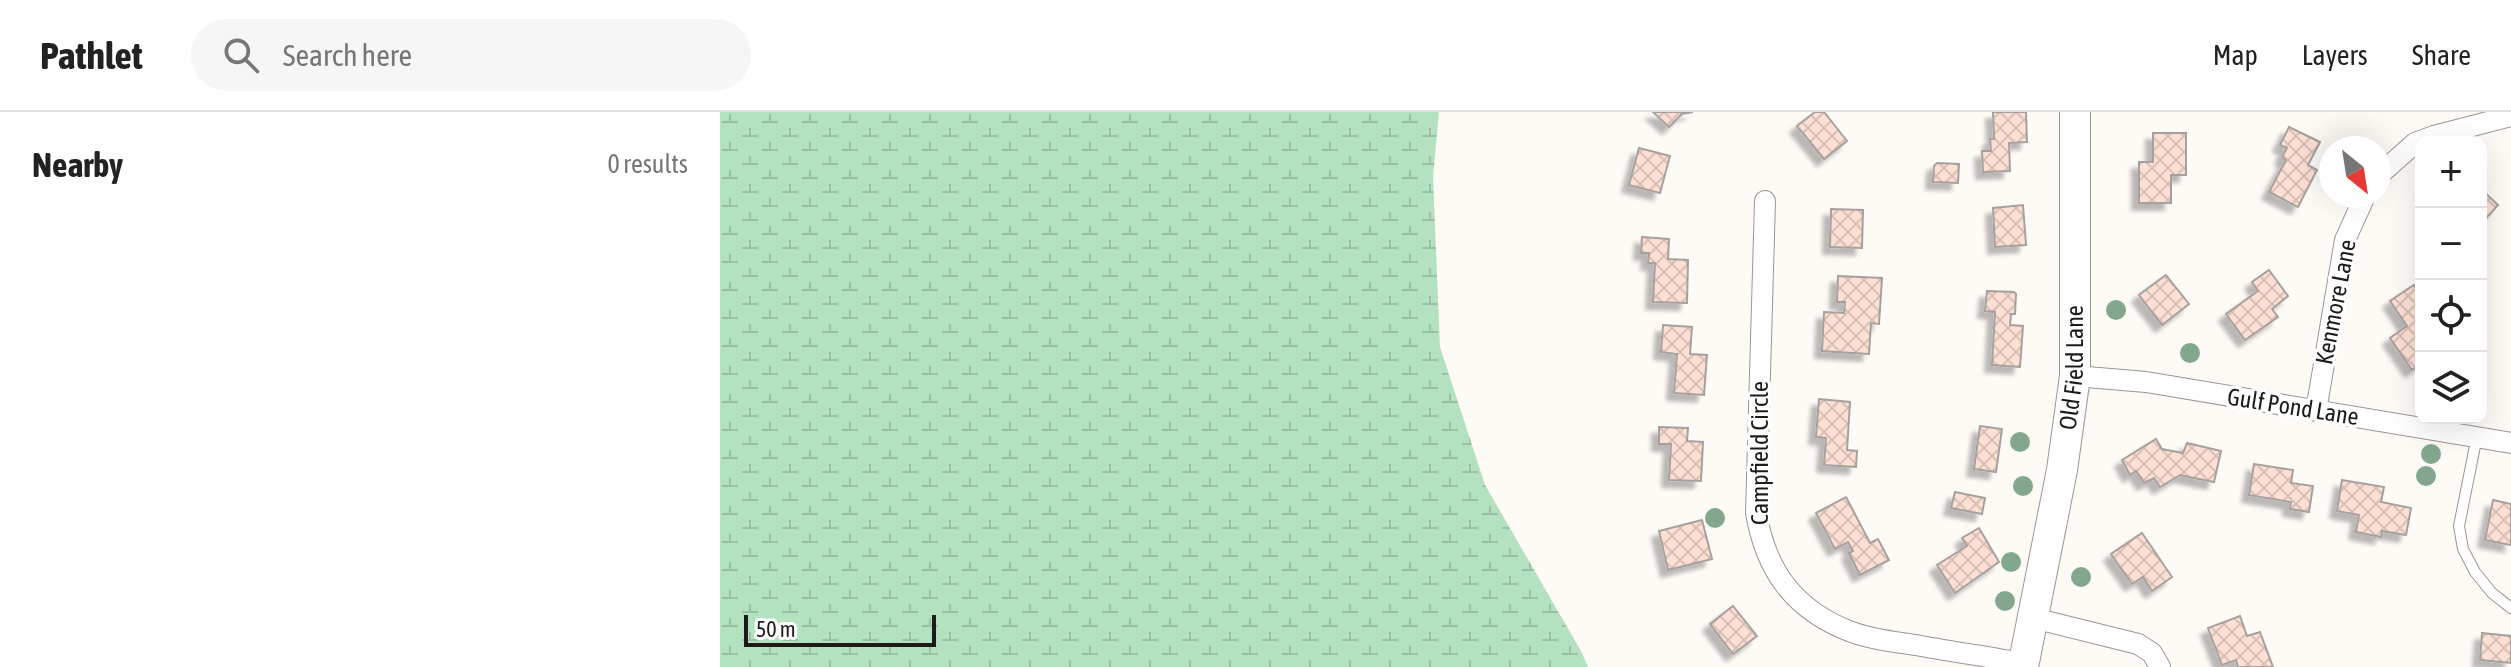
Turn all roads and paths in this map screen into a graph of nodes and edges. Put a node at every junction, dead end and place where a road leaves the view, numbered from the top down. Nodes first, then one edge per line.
1 (2075, 112) edge
2 (2511, 116) edge
3 (2391, 164) edge
4 (1765, 201) dead end
5 (2360, 208) edge
6 (2075, 376) junction
7 (2316, 411) junction
8 (2477, 436) junction
9 (2511, 443) edge
10 (2511, 608) edge
11 (2033, 618) junction
12 (2023, 665) edge
13 (2160, 667) edge

1 - 6 street, Old Field Lane
2 - 3 street
4 - 12 street, Campfield Circle
5 - 7 street, Kenmore Lane
6 - 7 street, Gulf Pond Lane
6 - 11 street, Old Field Lane
7 - 8 street, Gulf Pond Lane
8 - 9 street, Gulf Pond Lane
8 - 10 lane
11 - 12 street, Old Field Lane
11 - 13 street

